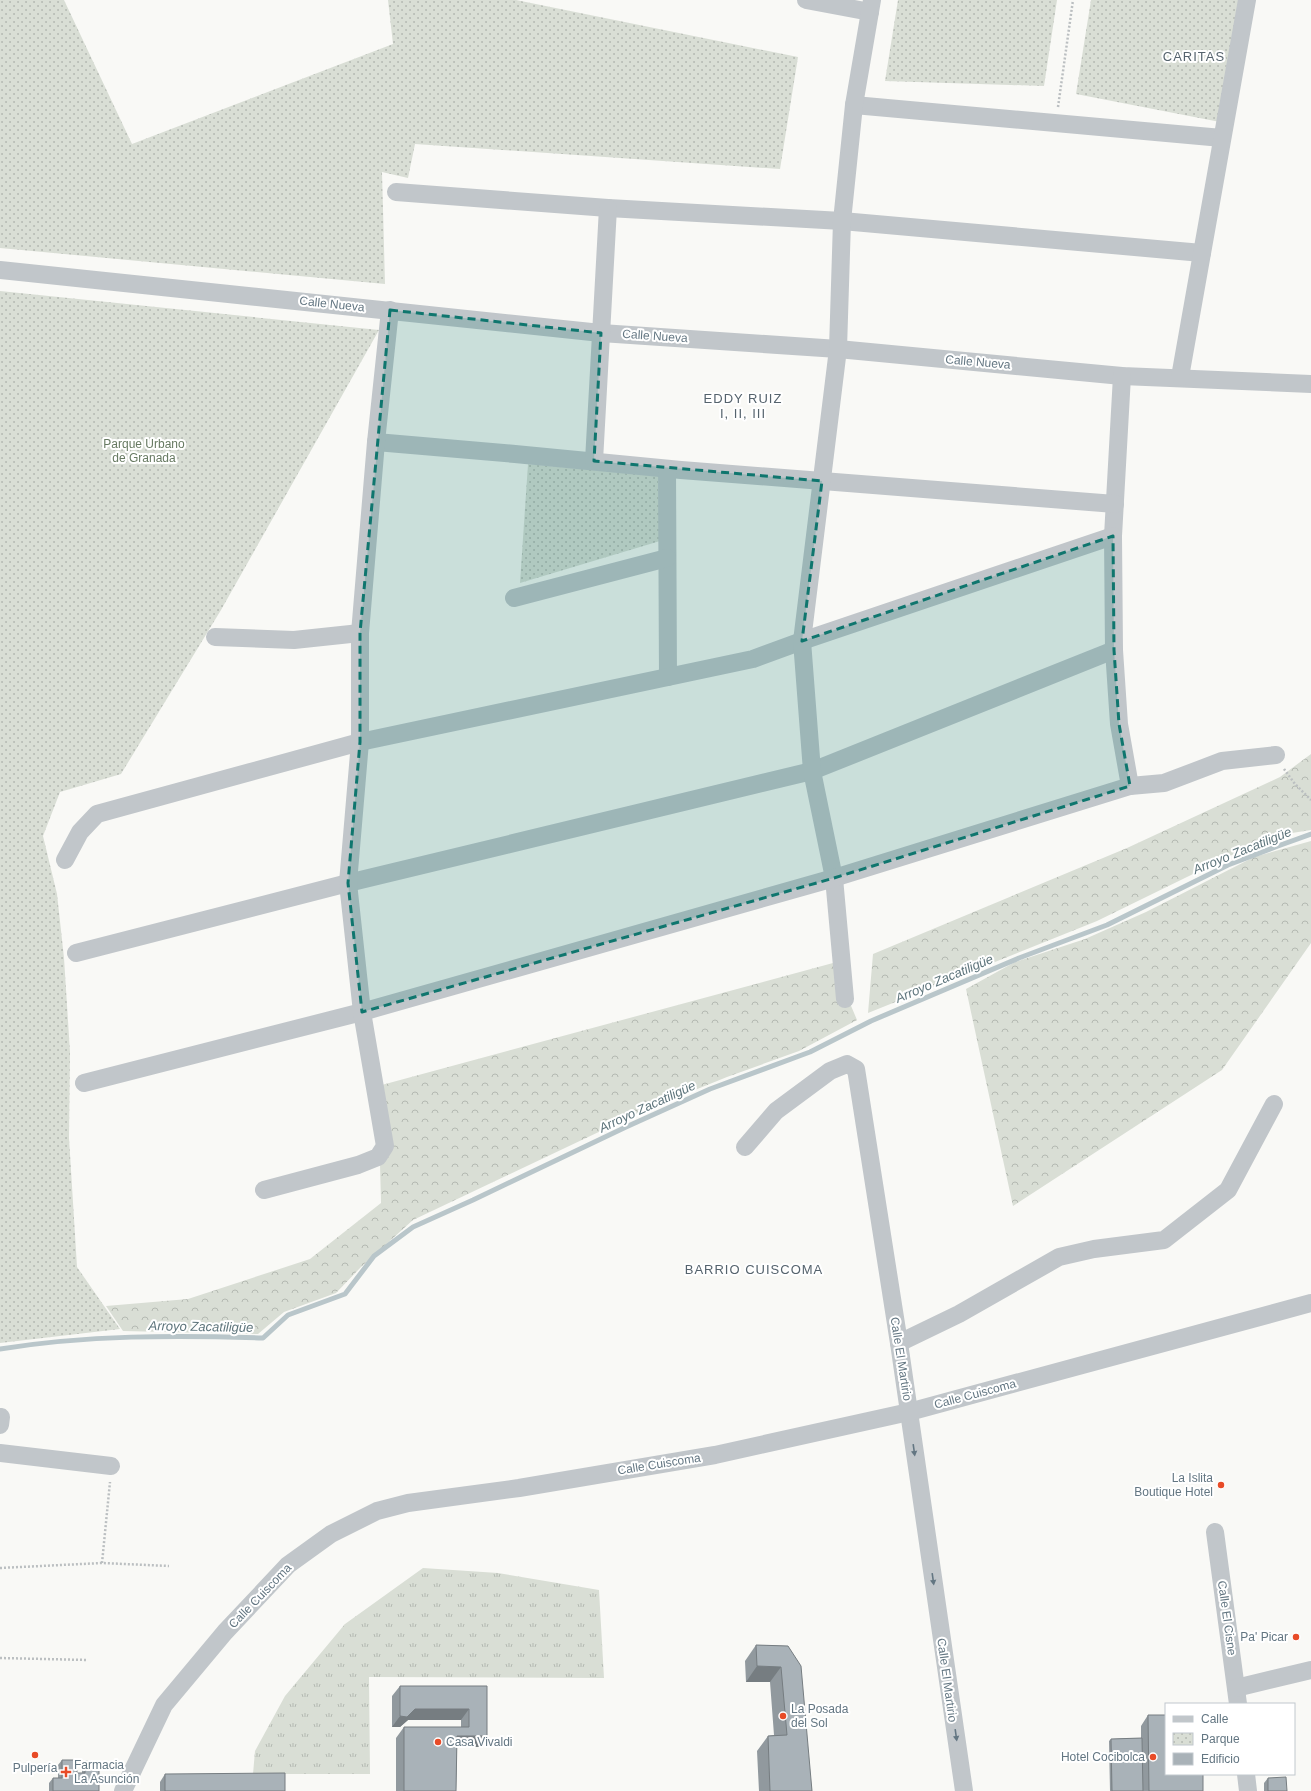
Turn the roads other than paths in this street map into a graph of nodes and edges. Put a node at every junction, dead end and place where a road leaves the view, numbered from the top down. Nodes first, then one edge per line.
1 (806, 0) edge
2 (1247, 0) edge
3 (871, 6) edge
4 (854, 105) junction
5 (1222, 138) junction
6 (396, 192) dead end
7 (608, 208) junction
8 (842, 221) junction
9 (1202, 253) junction
10 (0, 270) edge
11 (390, 310) junction
12 (601, 333) junction
13 (838, 349) junction
14 (1122, 376) junction
15 (1180, 377) junction
16 (1311, 384) edge
17 (376, 442) junction
18 (594, 461) junction
19 (666, 469) junction
20 (822, 481) junction
21 (1115, 504) junction
22 (1113, 536) junction
23 (667, 558) junction
24 (514, 598) dead end
25 (360, 633) junction
26 (215, 637) dead end
27 (802, 641) junction
28 (1114, 650) junction
29 (668, 677) junction
30 (360, 742) junction
31 (1276, 755) road end
32 (812, 771) junction
33 (1130, 786) junction
34 (65, 860) dead end
35 (834, 878) junction
36 (348, 883) junction
37 (76, 953) dead end
38 (845, 999) dead end
39 (362, 1012) junction
40 (84, 1082) dead end
41 (1274, 1104) dead end
42 (745, 1147) dead end
43 (264, 1190) dead end
44 (1311, 1303) edge
45 (899, 1343) junction
46 (909, 1412) junction
47 (0, 1417) edge
48 (0, 1425) edge
49 (0, 1453) edge
50 (111, 1466) road end
51 (1215, 1532) dead end
52 (1311, 1670) edge
53 (1237, 1696) edge
54 (1246, 1775) edge
55 (123, 1791) edge
56 (964, 1791) edge
57 (1248, 1791) edge

1 - 3 street
2 - 5 street
3 - 4 street
4 - 5 street
4 - 8 street
5 - 9 street
6 - 7 street
7 - 8 street
7 - 12 street
8 - 9 street
8 - 13 street
9 - 15 street
10 - 11 street, Calle Nueva
11 - 12 street, Calle Nueva
11 - 17 street
12 - 13 street, Calle Nueva
12 - 18 street
13 - 14 street, Calle Nueva
13 - 20 street
14 - 15 street, Calle Nueva
14 - 21 street
15 - 16 street, Calle Nueva
17 - 18 street
17 - 25 street
18 - 19 street
19 - 20 street
19 - 23 street
20 - 21 street
20 - 27 street
21 - 22 street
22 - 27 street
22 - 28 street
23 - 24 street
23 - 29 street
25 - 26 street
25 - 30 street
27 - 29 street
27 - 32 street
28 - 32 street
28 - 33 street
29 - 30 street
30 - 34 street
30 - 36 street
31 - 33 street
32 - 35 street
32 - 36 street
33 - 35 street
35 - 38 street
35 - 39 street
36 - 37 street
36 - 39 street
39 - 40 street
39 - 43 street
41 - 45 street
42 - 45 street, Calle El Martirio
44 - 46 street, Calle Cuiscoma
45 - 46 street, Calle El Martirio
46 - 55 street, Calle Cuiscoma
46 -> 56 street, Calle El Martirio
47 - 48 street
49 - 50 street
51 - 53 street, Calle El Cisne
52 - 53 street
54 - 57 street

